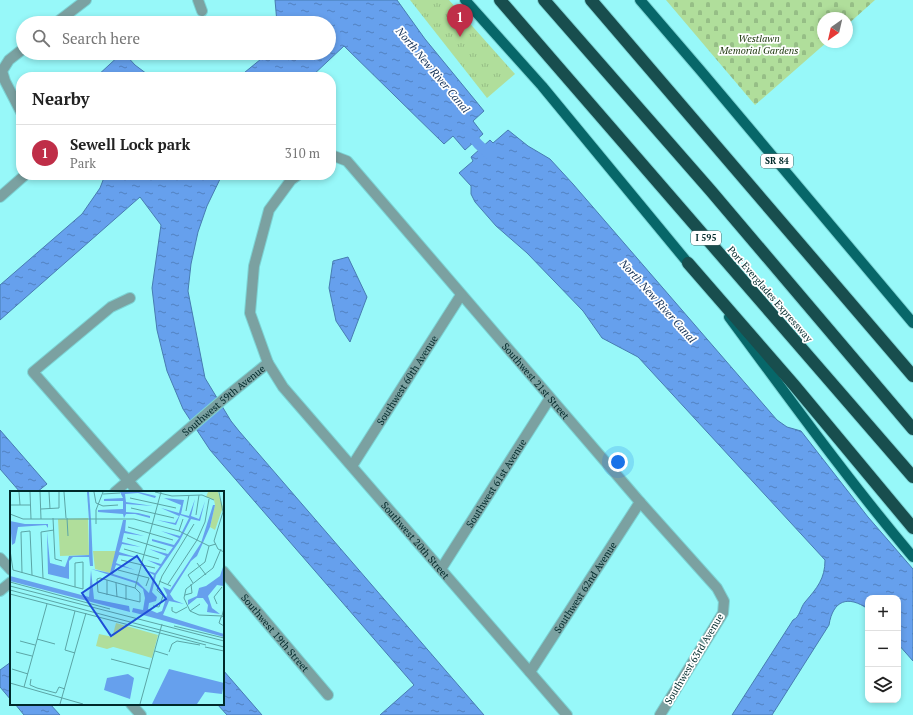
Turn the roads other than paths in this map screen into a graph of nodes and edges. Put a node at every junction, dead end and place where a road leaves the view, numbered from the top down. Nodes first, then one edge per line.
1 (86, 0) edge
2 (198, 0) edge
3 (465, 0) edge
4 (500, 0) edge
5 (544, 0) edge
6 (591, 0) edge
7 (640, 0) edge
8 (202, 11) dead end
9 (65, 16) edge
10 (16, 54) edge
11 (16, 102) edge
12 (336, 157) edge
13 (19, 180) edge
14 (291, 180) edge
15 (0, 197) edge
16 (688, 263) junction
17 (461, 295) junction
18 (130, 298) dead end
19 (913, 323) edge
20 (268, 364) junction
21 (913, 376) edge
22 (550, 398) junction
23 (913, 429) edge
24 (352, 466) junction
25 (913, 477) edge
26 (128, 481) junction
27 (116, 491) edge
28 (137, 491) edge
29 (640, 502) junction
30 (913, 528) edge
31 (913, 557) edge
32 (0, 558) edge
33 (441, 568) junction
34 (10, 569) edge
35 (224, 572) edge
36 (10, 583) edge
37 (0, 591) edge
38 (724, 601) joint
39 (530, 672) junction
40 (328, 695) dead end
41 (132, 705) edge
42 (141, 715) edge
43 (567, 715) edge
44 (660, 715) edge

1 - 9 street
2 - 8 street
3 - 16 main road
4 - 25 highway, Port Everglades Expressway / I 595
5 - 23 highway
6 - 21 highway
7 - 19 main road, SR 84
10 - 11 street
12 - 17 street, Southwest 21st Street
13 - 15 street
14 - 20 street, Southwest 59th Avenue
16 - 30 highway
16 - 31 main road
17 - 22 street, Southwest 21st Street
17 - 24 street, Southwest 60th Avenue
18 - 26 street
20 - 24 street, Southwest 20th Street
20 - 26 street, Southwest 59th Avenue
22 - 29 street, Southwest 21st Street
22 - 33 street, Southwest 61st Avenue
24 - 33 street, Southwest 20th Street
26 - 27 street, Southwest 59th Avenue
26 - 28 street
29 - 38 street, Southwest 21st Street
29 - 39 street, Southwest 62nd Avenue
32 - 34 street
33 - 39 street, Southwest 20th Street
35 - 40 street, Southwest 19th Street
36 - 37 street
38 - 44 street, Southwest 63rd Avenue
39 - 43 street, Southwest 20th Street
41 - 42 street

